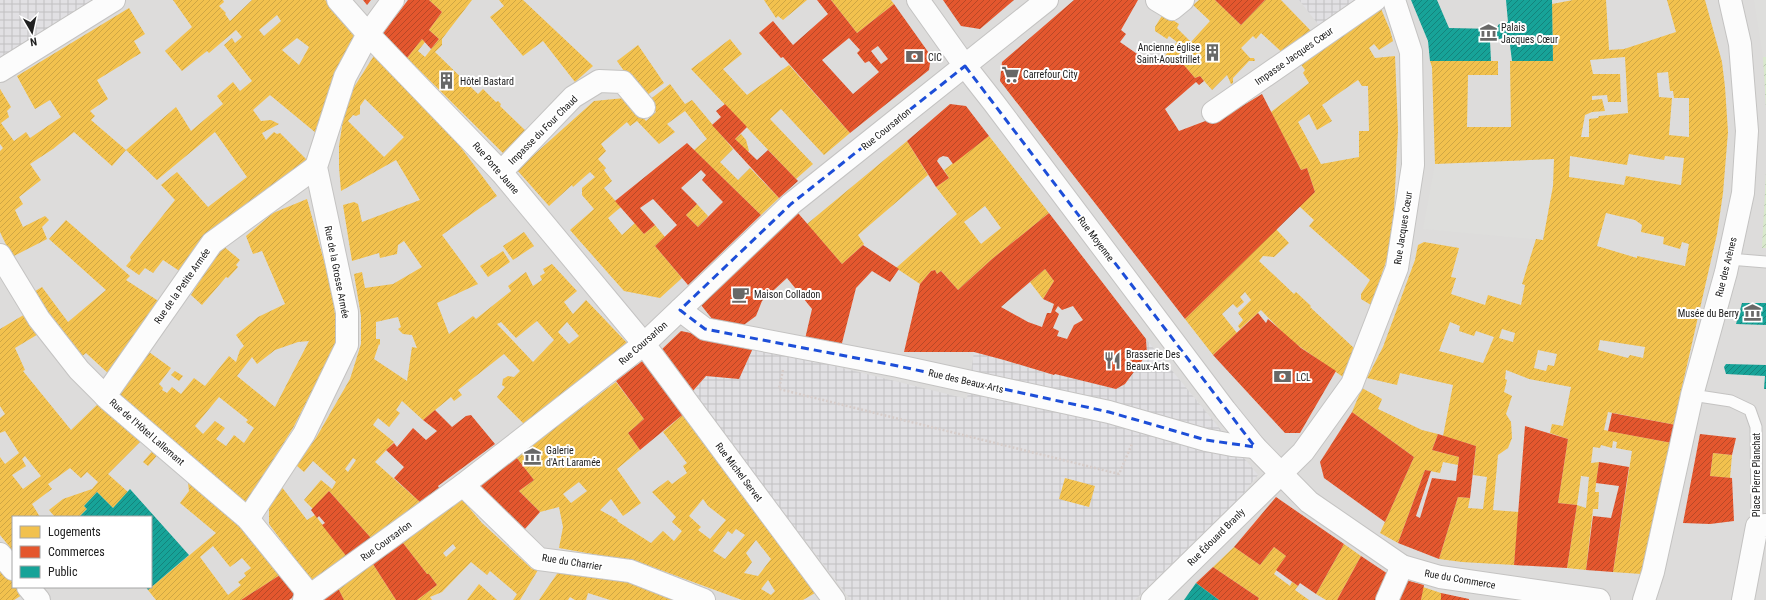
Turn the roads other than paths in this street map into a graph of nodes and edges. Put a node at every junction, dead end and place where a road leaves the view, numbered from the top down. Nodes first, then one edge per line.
1 (114, 0) edge
2 (338, 0) edge
3 (393, 0) edge
4 (918, 0) edge
5 (1047, 0) edge
6 (1157, 0) edge
7 (1183, 0) edge
8 (1375, 0) edge
9 (1394, 0) edge
10 (1730, 0) edge
11 (368, 34) junction
12 (965, 66) junction
13 (0, 71) edge
14 (644, 107) dead end
15 (1213, 112) dead end
16 (316, 167) junction
17 (501, 172) junction
18 (0, 255) edge
19 (1729, 259) junction
20 (1766, 262) edge
21 (680, 310) junction
22 (644, 344) junction
23 (1692, 395) junction
24 (105, 396) junction
25 (1255, 447) junction
26 (1280, 474) junction
27 (462, 485) junction
28 (248, 519) junction
29 (1761, 525) edge
30 (0, 554) edge
31 (1402, 566) junction
32 (12, 568) edge
33 (829, 598) edge
34 (306, 600) edge
35 (704, 600) edge
36 (1152, 600) edge
37 (1387, 600) edge
38 (1599, 600) edge
39 (1644, 600) edge
40 (1743, 600) edge

1 - 13 street
2 - 11 street, Rue Porte Jaune
3 - 11 street, Rue de la Grosse Armée
4 - 12 street, Rue Moyenne
5 - 12 street, Rue Coursarlon
6 - 7 street
8 - 15 street, Impasse Jacques Cœur
9 - 26 street, Rue Jacques Cœur
10 - 19 street, Rue des Arènes
11 - 16 street, Rue de la Grosse Armée
11 - 17 street, Rue Porte Jaune
12 - 21 street, Rue Coursarlon
12 - 25 street, Rue Moyenne
14 - 17 street, Impasse du Four Chaud
16 - 24 street, Rue de la Petite Armée
16 - 28 street, Rue de la Grosse Armée
17 - 22 street, Rue Porte Jaune
18 - 24 street, Rue de l'Hôtel Lallemant
19 - 20 lane
19 - 23 street, Rue des Arènes
21 - 22 street, Rue Coursarlon
21 - 25 street, Rue des Beaux-Arts
22 - 27 street, Rue Coursarlon
22 - 33 street, Rue Michel Servet
23 - 29 lane, Place Pierre Planchat
23 - 39 street, Rue des Arènes
24 - 28 street, Rue de l'Hôtel Lallemant
25 - 26 street, Rue Moyenne
26 - 31 street, Rue du Commerce
26 - 36 street, Rue Édouard Branly
27 - 34 street, Rue Coursarlon
27 - 35 street, Rue du Charrier
28 - 34 street, Rue de l'Hôtel Lallemant
29 - 40 street, Place Pierre Planchat
30 - 32 street
31 - 37 street
31 - 38 street, Rue du Commerce

